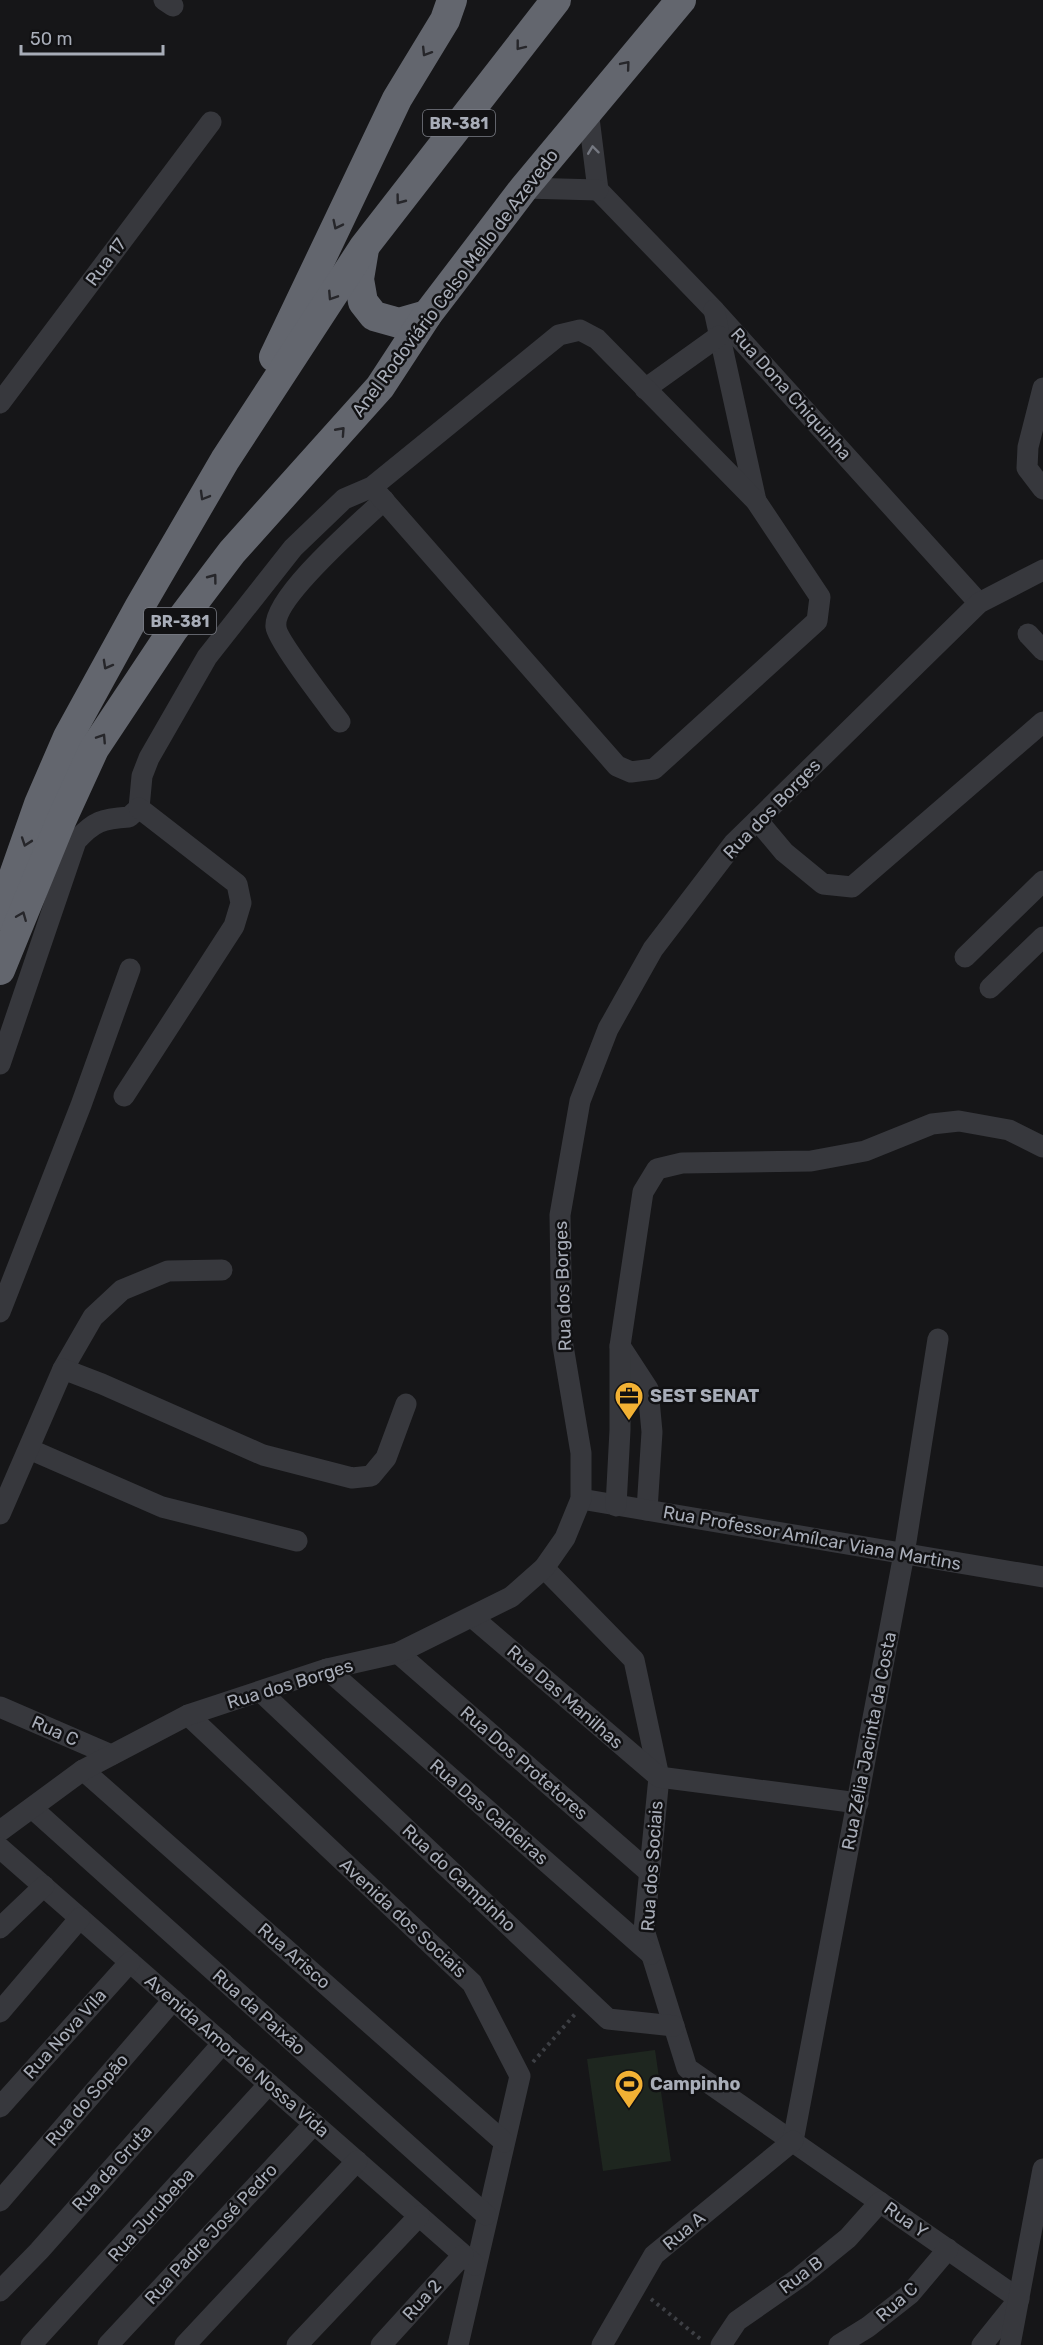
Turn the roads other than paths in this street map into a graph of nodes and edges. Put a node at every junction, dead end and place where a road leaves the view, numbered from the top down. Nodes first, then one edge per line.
1 (452, 0) edge
2 (556, 0) edge
3 (681, 0) edge
4 (588, 110) junction
5 (211, 122) dead end
6 (524, 188) junction
7 (598, 190) junction
8 (364, 247) junction
9 (713, 309) junction
10 (427, 315) junction
11 (719, 336) junction
12 (1043, 388) edge
13 (645, 389) junction
14 (0, 403) edge
15 (225, 460) junction
16 (1043, 489) edge
17 (378, 493) junction
18 (756, 501) junction
19 (1043, 570) edge
20 (979, 603) junction
21 (1028, 634) dead end
22 (1043, 650) edge
23 (340, 722) dead end
24 (1043, 722) edge
25 (139, 808) junction
26 (758, 821) junction
27 (1043, 881) edge
28 (0, 915) edge
29 (1043, 937) edge
30 (965, 957) dead end
31 (130, 969) dead end
32 (0, 970) edge
33 (990, 988) dead end
34 (0, 1064) edge
35 (124, 1096) dead end
36 (1043, 1147) edge
37 (222, 1270) dead end
38 (0, 1312) edge
39 (938, 1339) dead end
40 (620, 1346) junction
41 (63, 1369) junction
42 (406, 1404) dead end
43 (29, 1449) junction
44 (581, 1499) junction
45 (616, 1506) junction
46 (647, 1510) junction
47 (0, 1514) edge
48 (297, 1541) dead end
49 (904, 1554) junction
50 (544, 1568) junction
51 (1043, 1577) edge
52 (472, 1617) junction
53 (398, 1653) junction
54 (327, 1670) junction
55 (261, 1692) junction
56 (0, 1707) edge
57 (188, 1715) junction
58 (111, 1755) junction
59 (83, 1770) junction
60 (659, 1777) junction
61 (858, 1803) junction
62 (32, 1808) junction
63 (0, 1831) edge
64 (0, 1848) edge
65 (649, 1872) junction
66 (44, 1886) junction
67 (80, 1918) junction
68 (0, 1928) edge
69 (652, 1954) junction
70 (130, 1962) junction
71 (173, 2000) junction
72 (0, 2013) edge
73 (674, 2026) junction
74 (223, 2043) junction
75 (269, 2084) junction
76 (0, 2107) edge
77 (314, 2124) junction
78 (793, 2141) junction
79 (504, 2142) junction
80 (357, 2161) junction
81 (1043, 2169) edge
82 (0, 2201) edge
83 (880, 2202) junction
84 (486, 2215) junction
85 (419, 2216) junction
86 (948, 2249) junction
87 (469, 2260) junction
88 (0, 2291) edge
89 (1019, 2299) junction
90 (31, 2345) edge
91 (108, 2345) edge
92 (185, 2345) edge
93 (297, 2345) edge
94 (381, 2345) edge
95 (458, 2345) edge
96 (602, 2345) edge
97 (721, 2345) edge
98 (839, 2345) edge
99 (982, 2345) edge
100 (1010, 2345) edge

1 -> 15 highway
2 -> 8 highway, BR-381
4 -> 3 highway, Anel Rodoviário Celso Mello de Azevedo / BR-381
4 - 6 highway, Anel Rodoviário Celso Mello de Azevedo / BR-381
7 -> 4 street
5 - 14 street, Rua 17
6 - 7 street
6 - 10 highway, Anel Rodoviário Celso Mello de Azevedo / BR-381
7 - 9 street, Rua Dona Chiquinha
8 - 10 highway
8 -> 15 highway, BR-381
9 - 11 street
9 - 20 street, Rua Dona Chiquinha
32 -> 10 highway, Anel Rodoviário Celso Mello de Azevedo / BR-381
11 - 13 street
11 - 18 street
12 - 16 street
13 - 17 street
13 - 18 street
15 -> 28 highway, BR-381
17 - 18 street
17 - 23 street
17 - 25 street
19 - 20 street, Rua dos Borges
20 - 26 street, Rua dos Borges
21 - 22 street
24 - 26 street
25 - 34 street
25 - 35 street
26 - 44 street, Rua dos Borges
27 - 30 street
29 - 33 street
31 - 38 street
36 - 40 street
37 - 41 street
39 - 49 street, Rua Zélia Jacinta da Costa
40 - 45 street
40 - 46 street
41 - 42 street
41 - 43 street
43 - 47 street
43 - 48 street
44 - 45 street, Rua Professor Amílcar Viana Martins
44 - 50 street, Rua dos Borges
45 - 46 street, Rua Professor Amílcar Viana Martins
46 - 49 street, Rua Professor Amílcar Viana Martins
49 - 51 street, Rua Professor Amílcar Viana Martins
49 - 61 street, Rua Zélia Jacinta da Costa
50 - 52 street, Rua dos Borges
50 - 60 street, Rua dos Sociais
52 - 53 street, Rua dos Borges
52 - 60 street, Rua Das Manilhas
53 - 54 street, Rua dos Borges
53 - 65 street, Rua Dos Protetores
54 - 55 street, Rua dos Borges
54 - 69 street, Rua Das Caldeiras
55 - 57 street, Rua dos Borges
55 - 73 street, Rua do Campinho
56 - 58 street, Rua C
57 - 58 street, Rua dos Borges
57 - 79 street, Avenida dos Sociais
58 - 59 street, Rua dos Borges
59 - 62 street, Rua dos Borges
59 - 79 street, Rua Arisco
60 - 61 street
60 - 65 street, Rua dos Sociais
61 - 78 street, Rua Zélia Jacinta da Costa
62 - 63 street, Rua dos Borges
62 - 84 street, Rua da Paixão
64 - 66 street, Avenida Amor de Nossa Vida
65 - 69 street, Rua dos Sociais
66 - 67 street, Avenida Amor de Nossa Vida
66 - 68 street
67 - 70 street, Avenida Amor de Nossa Vida
67 - 72 street
69 - 73 street, Rua dos Sociais
70 - 71 street, Avenida Amor de Nossa Vida
70 - 76 street, Rua Nova Vila
71 - 74 street, Avenida Amor de Nossa Vida
71 - 82 street, Rua do Sopão
73 - 78 street, Rua dos Sociais
74 - 75 street, Avenida Amor de Nossa Vida
74 - 88 street, Rua da Gruta
75 - 77 street, Avenida Amor de Nossa Vida
75 - 90 street, Rua Jurubeba
77 - 80 street, Avenida Amor de Nossa Vida
77 - 91 street, Rua Padre José Pedro
78 - 83 street, Rua Y
78 - 96 street, Rua A
79 - 84 street
80 - 85 street, Avenida Amor de Nossa Vida
80 - 92 street
81 - 89 street
83 - 86 street, Rua Y
83 - 97 street, Rua B
84 - 87 street
85 - 87 street, Avenida Amor de Nossa Vida
85 - 93 street
86 - 89 street, Rua Y
86 - 98 street, Rua C
87 - 94 street, Rua 2
87 - 95 street
89 - 99 street
89 - 100 street

